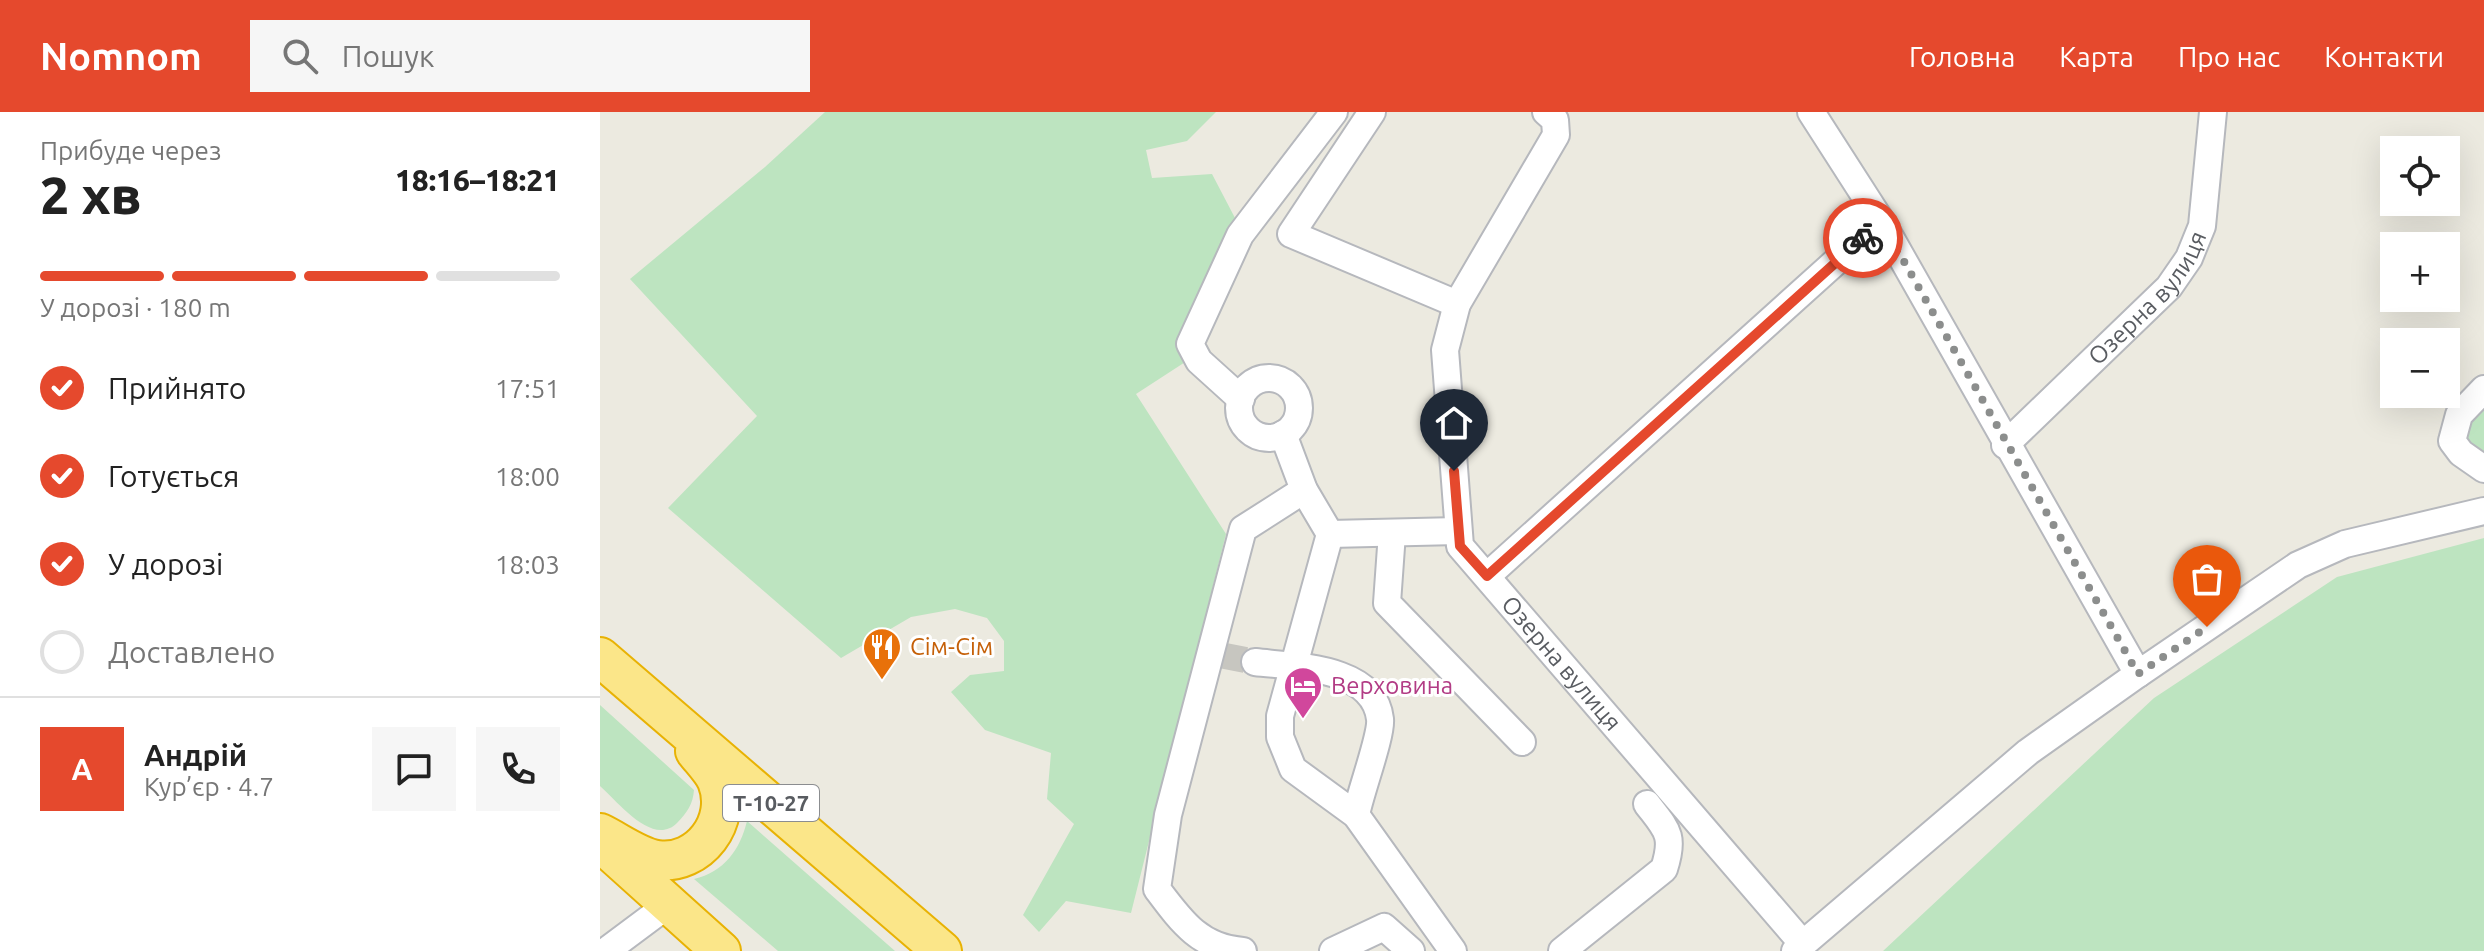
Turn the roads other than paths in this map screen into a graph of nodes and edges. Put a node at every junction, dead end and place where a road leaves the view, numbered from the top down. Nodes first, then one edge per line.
1 (1334, 112) edge
2 (1372, 112) edge
3 (1546, 112) edge
4 (1811, 112) edge
5 (2213, 112) edge
6 (1881, 221) junction
7 (1457, 304) junction
8 (2484, 389) edge
9 (1241, 399) junction
10 (1283, 434) junction
11 (2005, 445) junction
12 (2484, 469) edge
13 (1304, 490) junction
14 (2484, 511) edge
15 (1458, 531) junction
16 (1392, 533) junction
17 (1330, 534) junction
18 (1487, 576) junction
19 (600, 657) edge
20 (1255, 662) tunnel mouth
21 (1292, 667) junction
22 (2138, 674) junction
23 (665, 712) junction
24 (1522, 742) dead end
25 (1647, 804) dead end
26 (1356, 815) junction
27 (600, 833) edge
28 (600, 842) edge
29 (669, 904) junction
30 (1799, 947) edge
31 (606, 951) edge
32 (721, 951) edge
33 (942, 951) edge
34 (1231, 951) edge
35 (1243, 951) edge
36 (1333, 951) edge
37 (1411, 951) edge
38 (1453, 951) edge
39 (1562, 951) edge

1 - 9 street
2 - 7 street
3 - 7 street, Озерна вулиця
4 - 6 street
5 - 11 street, Озерна вулиця
6 - 11 street
6 - 18 street
7 - 15 street, Озерна вулиця
8 - 12 street
9 - 10 street
9 - 10 street
10 - 13 street
11 - 22 street
13 - 17 street
13 - 34 street
14 - 22 street
15 - 16 street
15 - 18 street, Озерна вулиця
16 - 17 street
16 - 24 street
17 - 21 street
18 - 30 street, Озерна вулиця
19 - 23 highway, Т-10-27
20 - 21 street
21 - 26 street
21 - 26 street
22 - 30 street
23 - 27 highway
23 - 33 highway, Т-10-27
25 - 39 street
26 - 38 street
28 - 29 highway
29 - 31 street
29 - 32 highway
34 - 35 street
36 - 37 street

